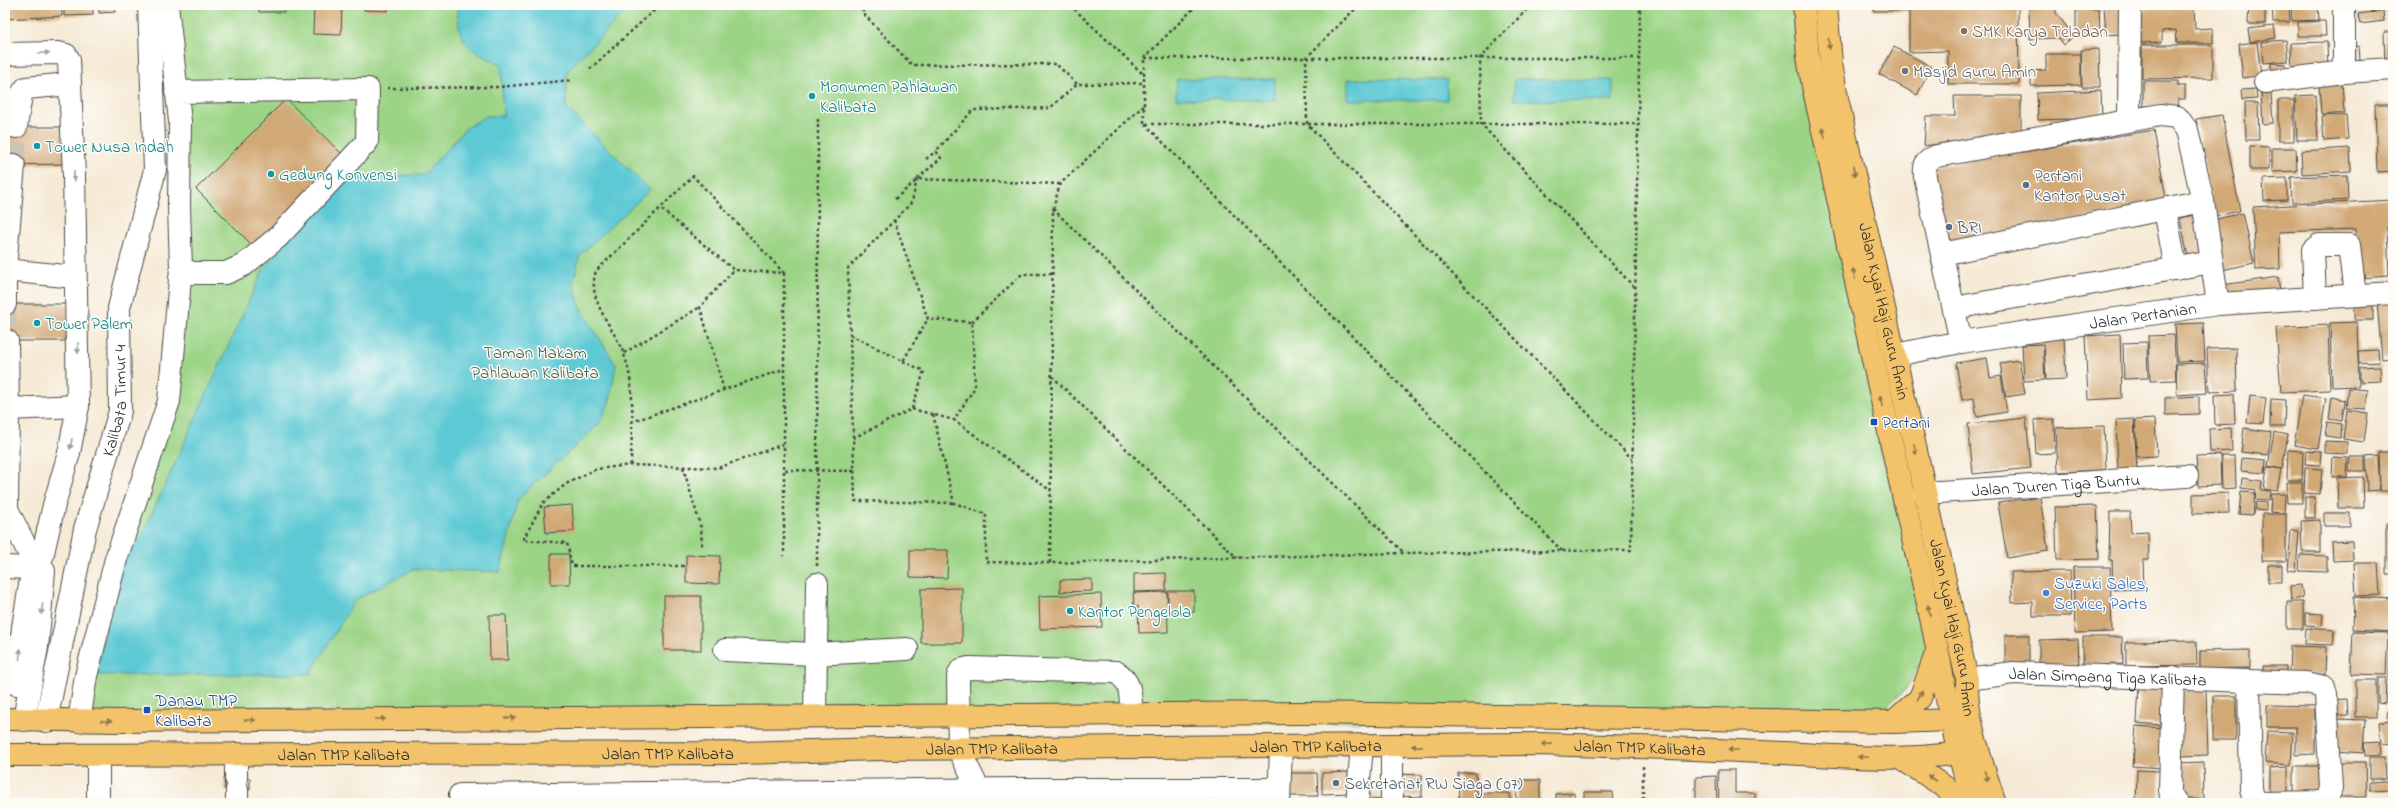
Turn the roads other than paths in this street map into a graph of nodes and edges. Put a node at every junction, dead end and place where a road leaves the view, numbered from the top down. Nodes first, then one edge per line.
1 (149, 5) edge
2 (168, 5) edge
3 (1804, 5) edge
4 (1826, 5) edge
5 (2130, 5) edge
6 (2344, 5) edge
7 (5, 54) edge
8 (2393, 69) edge
9 (2344, 72) junction
10 (2266, 82) dead end
11 (70, 84) junction
12 (176, 92) junction
13 (2129, 112) dead end
14 (16, 127) tunnel mouth
15 (14, 165) tunnel mouth
16 (2203, 201) junction
17 (2165, 210) junction
18 (1942, 254) junction
19 (2212, 262) junction
20 (181, 268) junction
21 (2176, 269) junction
22 (5, 270) edge
23 (75, 278) junction
24 (2393, 292) edge
25 (2355, 295) junction
26 (2315, 298) junction
27 (5, 304) edge
28 (2218, 304) junction
29 (1954, 308) junction
30 (7, 341) dead end
31 (1961, 342) junction
32 (1911, 352) junction
33 (78, 406) junction
34 (8, 409) junction
35 (2187, 476) dead end
36 (1938, 492) junction
37 (36, 565) junction
38 (5, 567) edge
39 (817, 584) road end
40 (1938, 648) junction
41 (907, 649) dead end
42 (725, 650) dead end
43 (815, 654) junction
44 (2173, 677) junction
45 (1970, 679) junction
46 (2249, 681) junction
47 (1131, 709) dead end
48 (1305, 713) junction
49 (959, 715) junction
50 (766, 716) junction
51 (815, 716) junction
52 (13, 719) edge
53 (1961, 719) junction
54 (46, 721) junction
55 (79, 721) junction
56 (1893, 722) junction
57 (1362, 746) junction
58 (1392, 746) junction
59 (1291, 747) junction
60 (959, 750) junction
61 (772, 752) junction
62 (1969, 752) junction
63 (236, 754) junction
64 (5, 755) edge
65 (98, 755) junction
66 (1902, 759) junction
67 (237, 790) edge
68 (460, 795) dead end
69 (979, 796) edge
70 (1279, 796) edge
71 (739, 797) edge
72 (2260, 802) edge
73 (98, 803) edge
74 (1357, 803) edge
75 (1392, 803) edge
76 (1958, 803) edge
77 (1974, 803) edge
78 (1995, 803) edge
79 (2176, 803) edge
80 (2238, 803) edge

1 - 54 street, Kalibata Timur 4
2 - 12 street
40 -> 3 main road, Jalan Kyai Haji Guru Amin
4 -> 32 main road, Jalan Kyai Haji Guru Amin
5 - 13 street
6 - 9 street
7 -> 11 street
8 - 9 street
9 - 10 street
11 - 14 street
11 -> 23 street
12 - 20 street
12 - 20 street
15 - 22 street
16 - 17 street
16 - 18 street
16 - 19 street
17 - 18 street
17 - 21 street
18 - 29 street
19 - 21 street
19 - 28 street
20 - 55 street
21 - 29 street
22 - 23 street
22 - 27 street
23 -> 33 street
24 - 25 street, Jalan Pertanian
25 - 26 street, Jalan Pertanian
25 - 26 street
26 - 28 street, Jalan Pertanian
28 - 31 street, Jalan Pertanian
29 - 31 street
30 - 34 street
31 - 32 street, Jalan Pertanian
32 -> 36 main road, Jalan Kyai Haji Guru Amin
33 - 34 street
33 -> 37 street
34 - 37 street
35 - 36 street, Jalan Duren Tiga Buntu
36 - 45 main road, Jalan Kyai Haji Guru Amin
37 - 38 street
37 - 52 street
39 - 43 street
40 - 53 main road, Jalan Kyai Haji Guru Amin
56 -> 40 main road
41 - 43 street
42 - 43 street
43 - 51 street
44 - 45 street, Jalan Simpang Tiga Kalibata
44 - 46 street, Jalan Simpang Tiga Kalibata
44 - 79 street
45 - 53 main road, Jalan Kyai Haji Guru Amin
46 - 72 street
46 - 72 street, Jalan Simpang Tiga Kalibata
47 - 49 street
48 - 49 main road, Jalan TMP Kalibata
48 - 56 main road, Jalan TMP Kalibata
48 - 59 main road
49 - 51 main road, Jalan TMP Kalibata
49 - 60 street
50 - 51 main road, Jalan TMP Kalibata
55 -> 50 main road, Jalan TMP Kalibata
50 - 61 main road
52 - 54 main road, Jalan TMP Kalibata
53 - 56 main road, Jalan TMP Kalibata
53 - 62 main road, Jalan Kyai Haji Guru Amin
54 - 55 main road, Jalan TMP Kalibata
57 - 58 main road, Jalan TMP Kalibata
57 - 59 main road, Jalan TMP Kalibata
57 - 74 street
66 -> 58 main road, Jalan TMP Kalibata
58 - 75 street
59 - 60 main road, Jalan TMP Kalibata
59 - 70 street
60 - 61 main road, Jalan TMP Kalibata
60 - 69 street
61 - 63 main road, Jalan TMP Kalibata
62 - 66 main road, Jalan TMP Kalibata
62 - 77 main road, Jalan Kyai Haji Guru Amin
62 -> 78 main road, Jalan Kyai Haji Guru Amin
63 - 65 main road, Jalan TMP Kalibata
63 - 67 street
64 - 65 main road, Jalan TMP Kalibata
65 - 73 street
76 -> 66 main road
68 - 71 street
69 - 70 street
69 - 71 street
72 - 80 street

